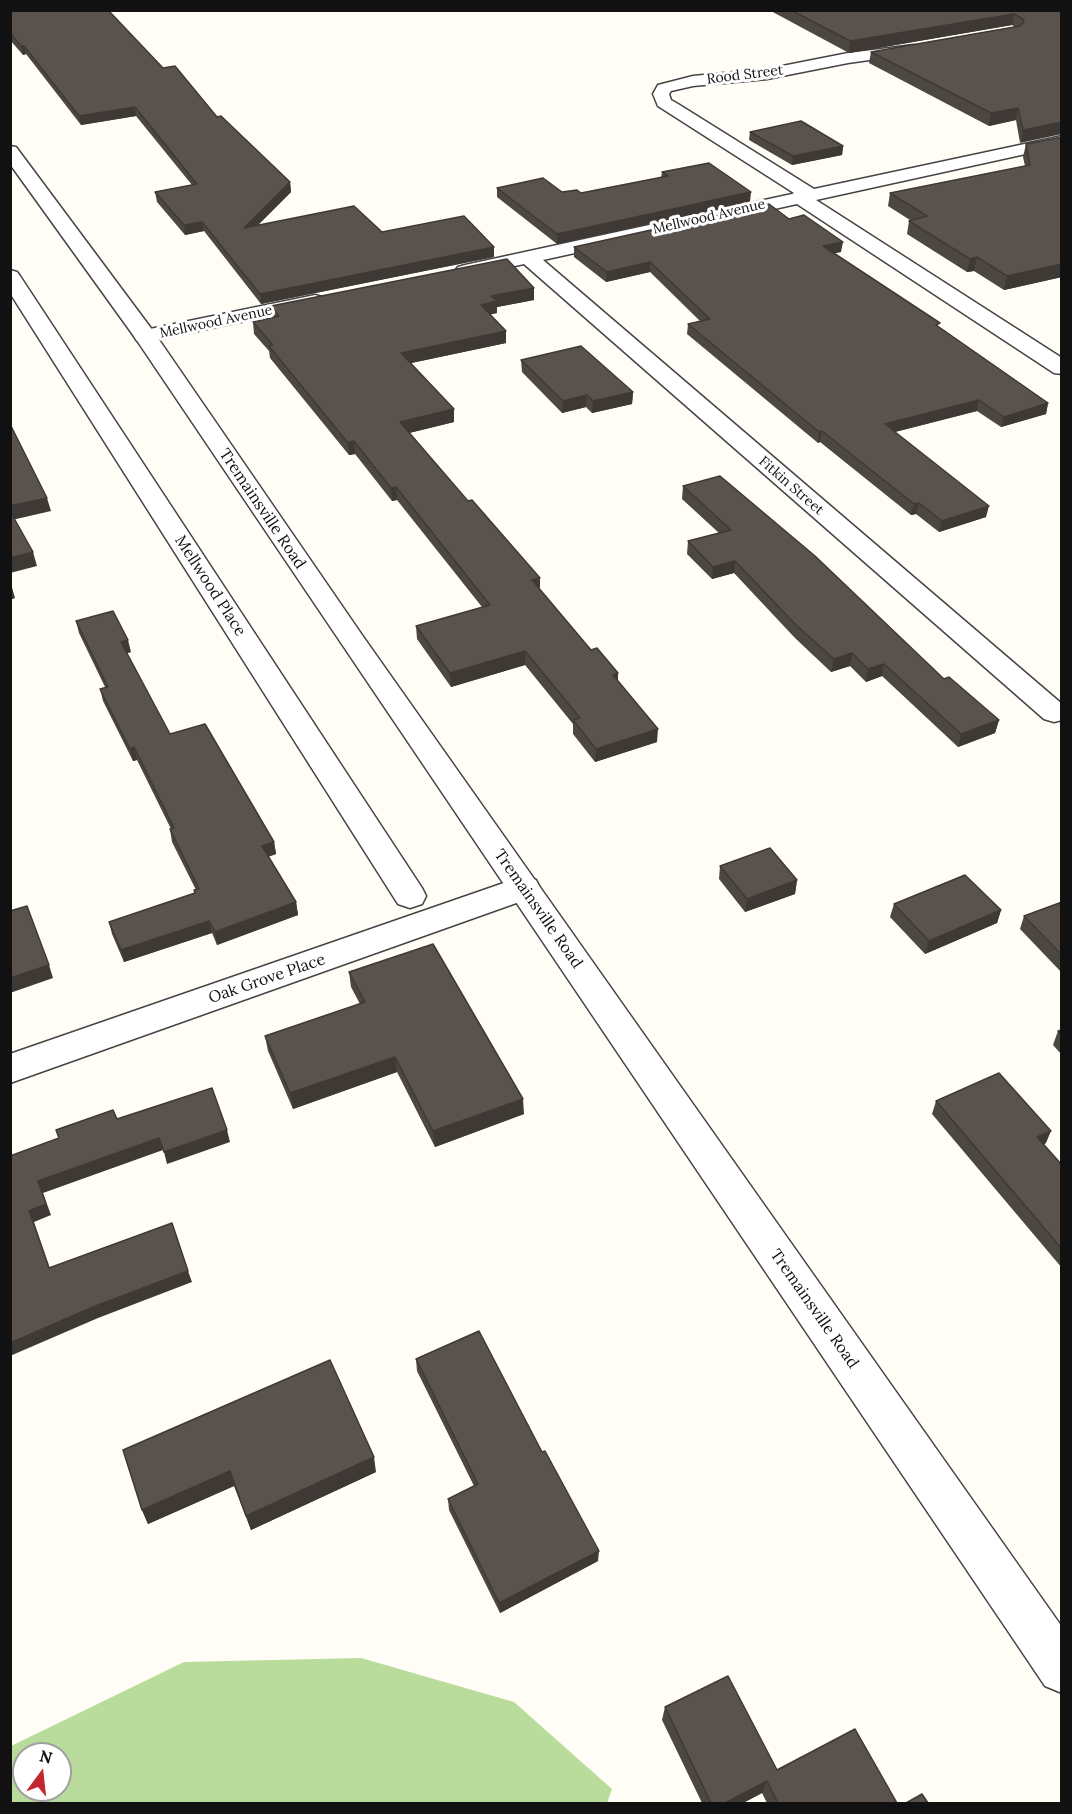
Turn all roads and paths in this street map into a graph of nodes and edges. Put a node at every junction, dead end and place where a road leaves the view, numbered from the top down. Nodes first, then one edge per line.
1 (931, 47) edge
2 (1062, 141) edge
3 (10, 151) edge
4 (805, 196) junction
5 (528, 258) junction
6 (448, 274) edge
7 (10, 276) edge
8 (333, 298) edge
9 (145, 336) junction
10 (1062, 368) edge
11 (1054, 713) dead end
12 (524, 888) junction
13 (410, 896) dead end
14 (10, 1069) edge
15 (1062, 1670) edge

1 - 4 street, Rood Street
2 - 4 street, Mellwood Avenue
3 - 9 street, Tremainsville Road
4 - 5 street, Mellwood Avenue
4 - 10 street, Rood Street
5 - 6 street, Mellwood Avenue
5 - 11 street, Fitkin Street
7 - 13 street, Mellwood Place
8 - 9 street, Mellwood Avenue
9 - 12 street, Tremainsville Road
12 - 14 street, Oak Grove Place
12 - 15 street, Tremainsville Road

